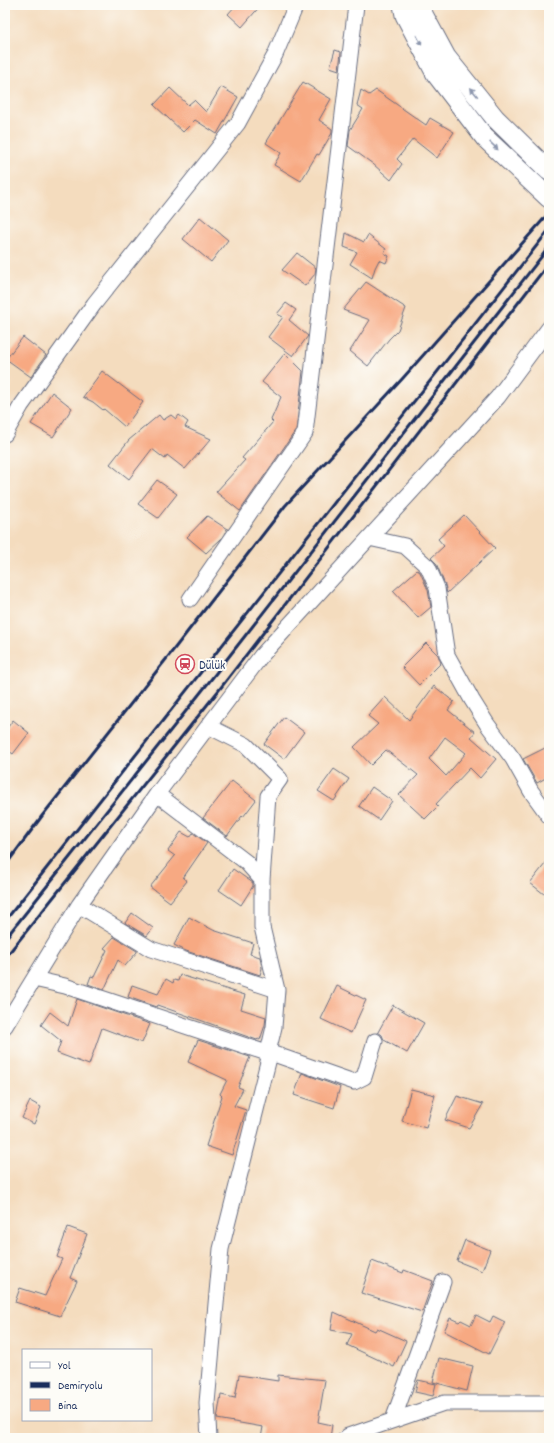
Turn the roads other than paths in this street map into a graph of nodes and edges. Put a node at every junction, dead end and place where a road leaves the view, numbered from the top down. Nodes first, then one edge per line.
1 (296, 5) edge
2 (356, 5) edge
3 (403, 5) edge
4 (418, 5) edge
5 (549, 171) edge
6 (549, 198) edge
7 (549, 328) edge
8 (5, 434) edge
9 (369, 538) junction
10 (190, 599) dead end
11 (208, 726) junction
12 (157, 794) junction
13 (549, 816) edge
14 (262, 880) junction
15 (79, 905) junction
16 (34, 979) junction
17 (278, 990) junction
18 (5, 1026) edge
19 (375, 1041) dead end
20 (269, 1053) junction
21 (443, 1282) dead end
22 (549, 1403) edge
23 (393, 1420) junction
24 (209, 1438) edge
25 (346, 1438) edge

1 - 8 street
2 - 10 street
3 -> 6 street
5 -> 4 street
7 - 9 street
9 - 11 street
9 - 13 street
11 - 12 street
11 - 14 street
12 - 14 street
12 - 15 street
14 - 17 street
15 - 16 street
15 - 17 street
16 - 18 street
16 - 20 street
17 - 20 street
19 - 20 street
20 - 24 street
21 - 23 street
22 - 23 street
23 - 25 street

